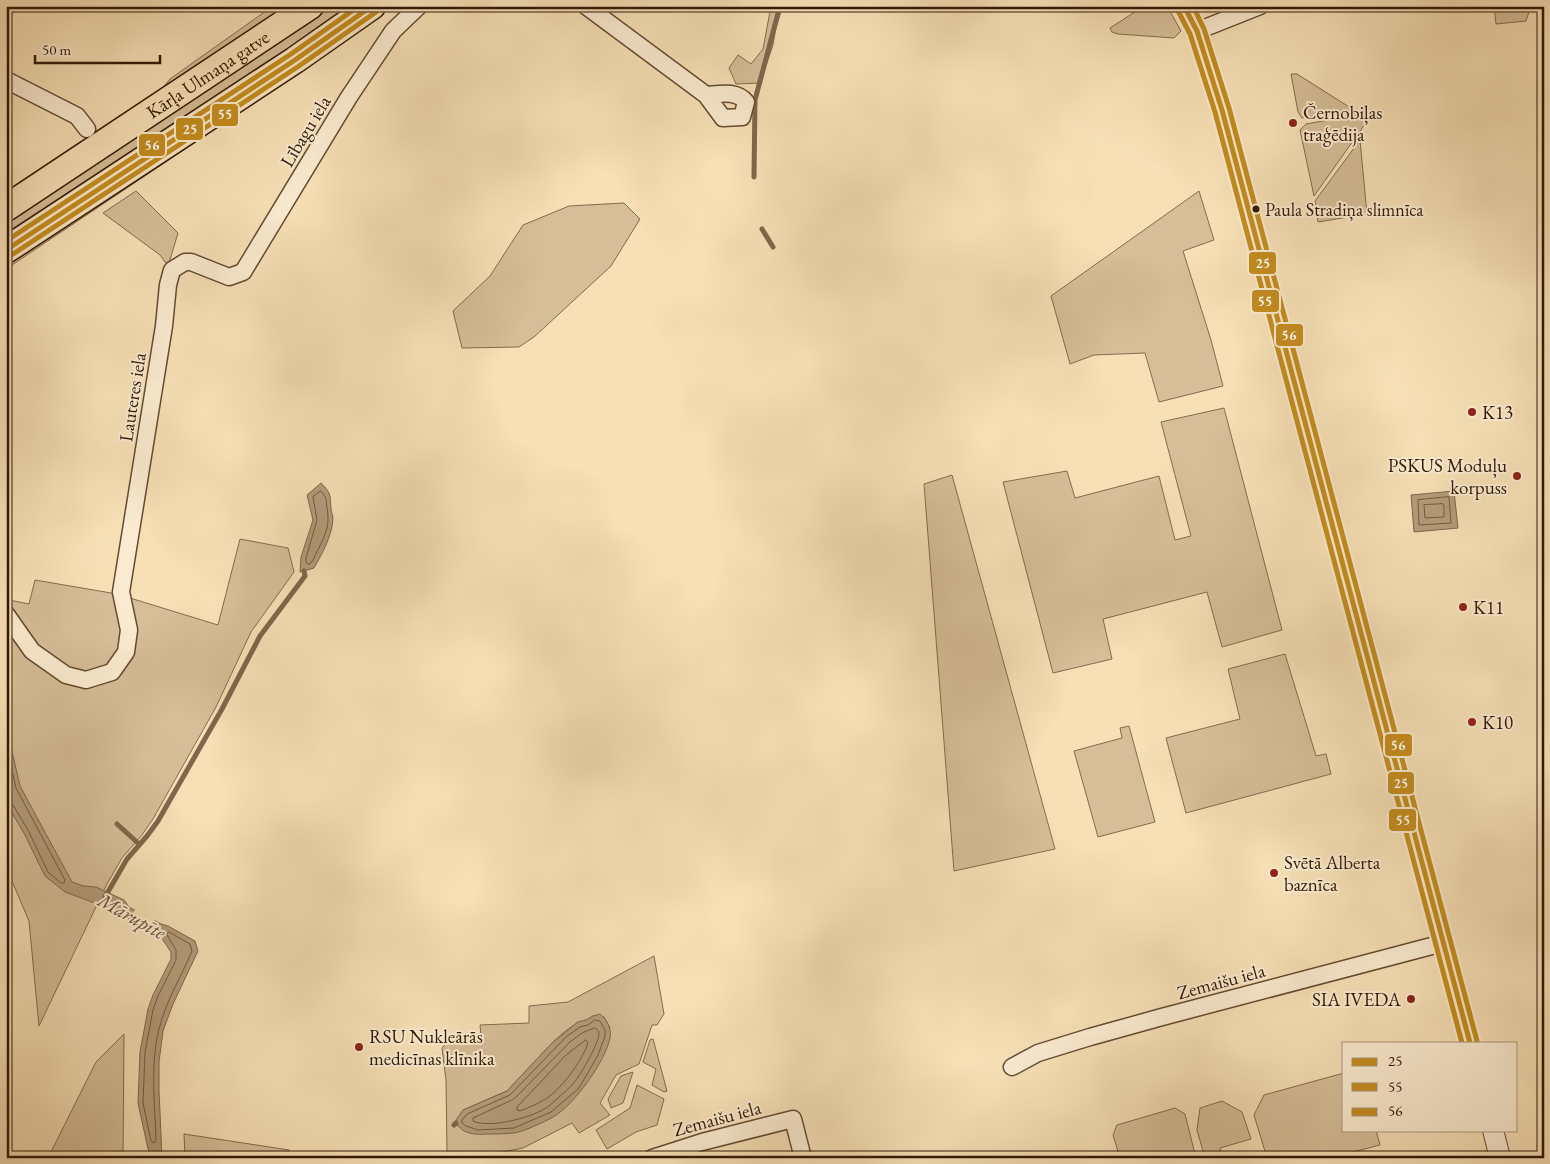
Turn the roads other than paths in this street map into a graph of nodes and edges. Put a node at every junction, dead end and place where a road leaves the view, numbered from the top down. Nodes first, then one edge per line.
1 (310, 6) edge
2 (372, 6) edge
3 (419, 6) edge
4 (586, 6) edge
5 (1184, 6) edge
6 (1260, 6) edge
7 (1197, 31) junction
8 (6, 80) edge
9 (706, 95) dead end
10 (87, 129) dead end
11 (6, 208) edge
12 (6, 250) edge
13 (230, 277) joint
14 (6, 614) edge
15 (1443, 943) junction
16 (1470, 1042) edge
17 (1012, 1067) dead end
18 (1494, 1132) edge
19 (652, 1158) edge
20 (804, 1158) edge
21 (1500, 1158) edge

1 - 11 highway, Kārļa Ulmaņa gatve
2 - 12 highway, Kārļa Ulmaņa gatve
3 - 13 street, Lībagu iela
4 - 9 street
5 - 7 street
6 - 7 street
7 - 15 street
8 - 10 street
13 - 14 street, Lauteres iela
15 - 16 street
15 - 17 street, Zemaišu iela
18 - 21 street
19 - 20 street, Zemaišu iela

